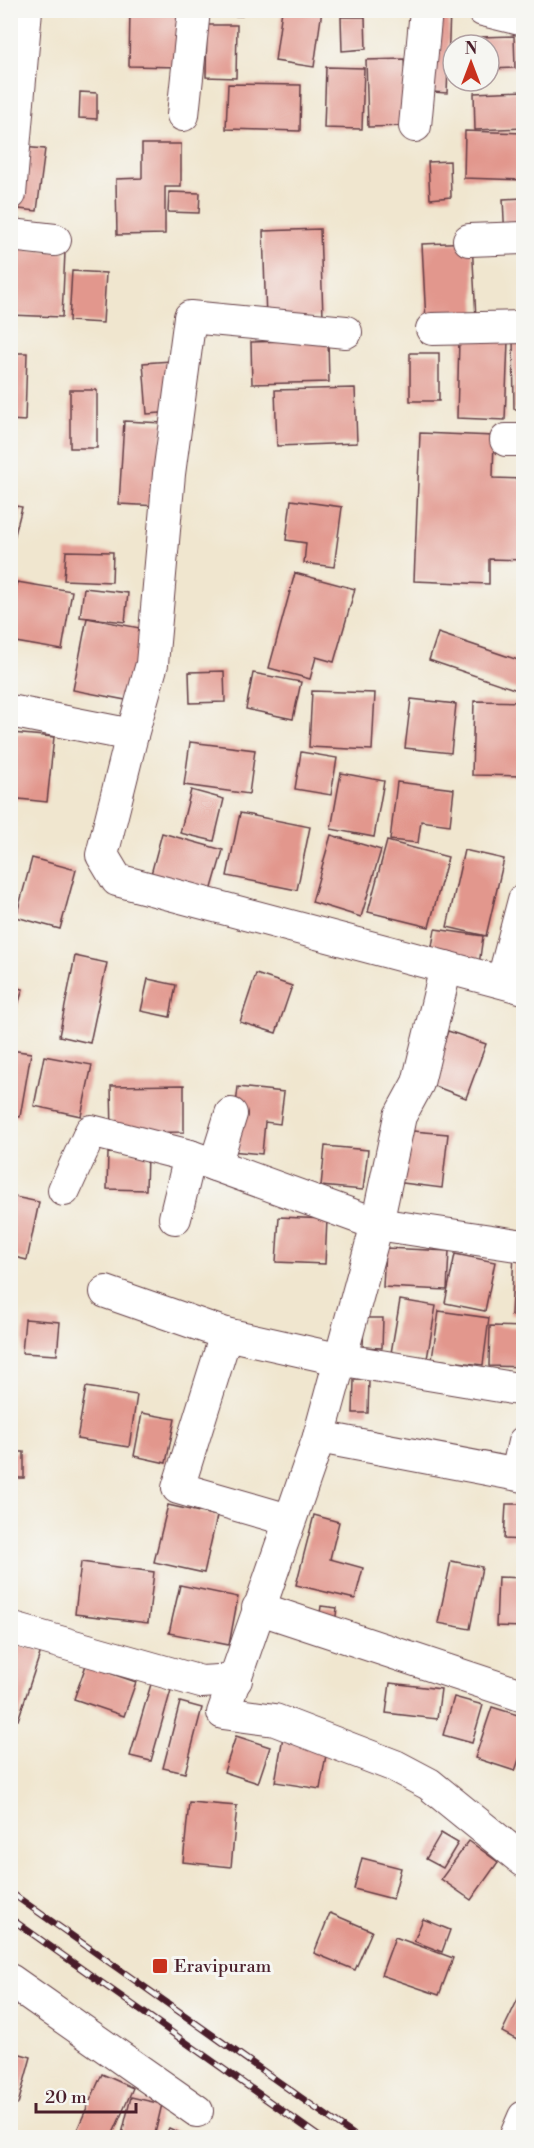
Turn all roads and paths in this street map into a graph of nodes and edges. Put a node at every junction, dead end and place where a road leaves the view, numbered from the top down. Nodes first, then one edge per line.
1 (26, 10) edge
2 (194, 10) edge
3 (426, 10) edge
4 (483, 10) edge
5 (524, 20) edge
6 (183, 115) dead end
7 (415, 126) dead end
8 (10, 194) edge
9 (10, 233) edge
10 (524, 238) edge
11 (54, 240) dead end
12 (469, 240) dead end
13 (524, 327) edge
14 (432, 329) dead end
15 (346, 332) dead end
16 (10, 711) edge
17 (132, 735) junction
18 (524, 900) edge
19 (446, 967) junction
20 (513, 984) edge
21 (231, 1114) dead end
22 (202, 1160) junction
23 (64, 1190) dead end
24 (175, 1218) dead end
25 (377, 1224) junction
26 (524, 1246) edge
27 (106, 1292) dead end
28 (226, 1334) junction
29 (338, 1359) junction
30 (524, 1390) edge
31 (319, 1437) junction
32 (524, 1442) edge
33 (520, 1474) edge
34 (289, 1520) junction
35 (258, 1608) junction
36 (10, 1628) edge
37 (236, 1680) junction
38 (524, 1696) edge
39 (524, 1862) edge
40 (10, 1980) edge
41 (197, 2111) dead end
42 (524, 2117) edge
43 (515, 2138) edge

1 - 8 street
2 - 6 street
3 - 7 street
4 - 5 street
9 - 11 street
10 - 12 street
13 - 14 street
15 - 17 street
16 - 17 street
17 - 19 street
18 - 20 street
19 - 20 street
19 - 25 street
21 - 22 street
22 - 23 street
22 - 24 street
22 - 25 street
25 - 26 street
25 - 29 street
27 - 28 street
28 - 29 street
28 - 34 street
29 - 30 street
29 - 31 street
31 - 33 street
31 - 34 street
32 - 33 street
34 - 35 street
35 - 37 street
35 - 38 street
36 - 37 street
37 - 39 street
40 - 41 street
42 - 43 street

